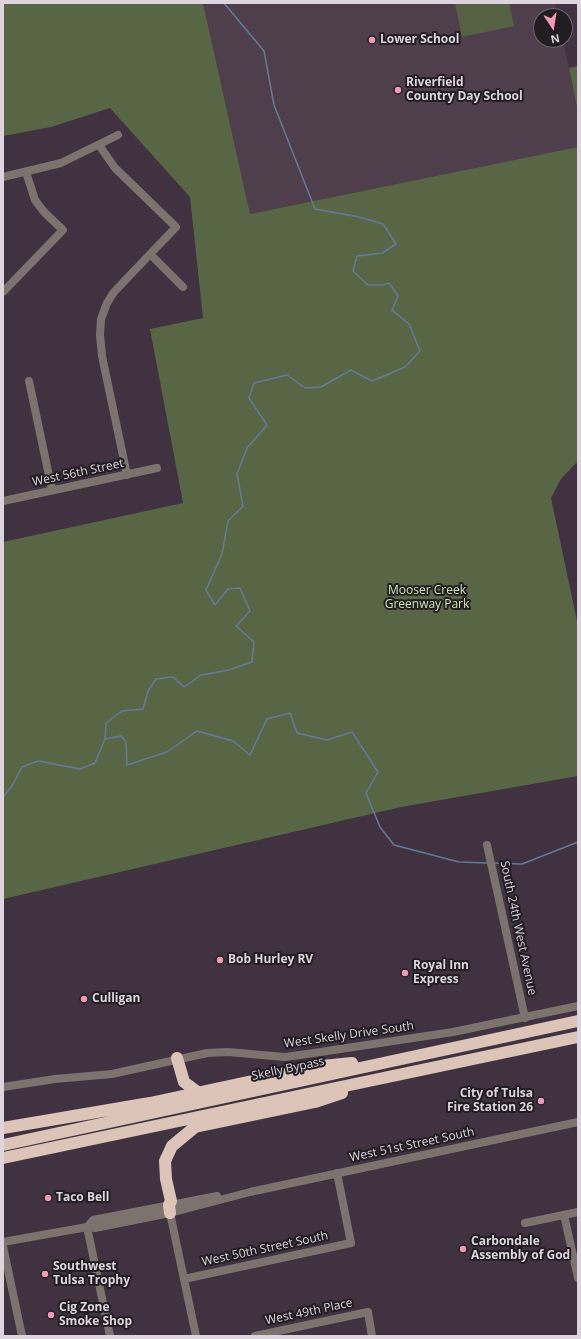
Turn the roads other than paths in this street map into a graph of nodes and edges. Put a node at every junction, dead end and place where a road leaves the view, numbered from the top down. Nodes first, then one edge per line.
1 (118, 135) dead end
2 (99, 145) junction
3 (26, 172) junction
4 (3, 177) edge
5 (150, 254) junction
6 (183, 287) dead end
7 (3, 292) edge
8 (29, 380) dead end
9 (157, 468) dead end
10 (127, 475) junction
11 (52, 490) junction
12 (3, 501) edge
13 (487, 845) dead end
14 (578, 1006) edge
15 (525, 1018) junction
16 (578, 1021) edge
17 (578, 1036) edge
18 (177, 1058) junction
19 (409, 1058) junction
20 (412, 1071) junction
21 (3, 1088) edge
22 (199, 1093) junction
23 (578, 1122) edge
24 (3, 1128) edge
25 (3, 1145) edge
26 (3, 1158) edge
27 (338, 1173) junction
28 (170, 1209) junction
29 (578, 1212) edge
30 (564, 1215) junction
31 (525, 1223) dead end
32 (86, 1227) junction
33 (3, 1242) edge
34 (3, 1246) edge
35 (578, 1278) edge
36 (184, 1279) junction
37 (22, 1336) edge
38 (110, 1336) edge
39 (196, 1336) edge
40 (255, 1336) edge
41 (372, 1336) edge

1 - 2 street
2 - 3 street
2 - 5 street
3 - 4 street
3 - 7 street
5 - 6 street
5 - 10 street
8 - 11 street
9 - 10 street, West 56th Street
10 - 11 street, West 56th Street
11 - 12 street, West 56th Street
13 - 15 street, South 24th West Avenue
14 - 15 street, West Skelly Drive South
15 - 18 street, West Skelly Drive South
16 - 19 highway, Skelly Bypass
17 - 20 highway
18 - 21 street, West Skelly Drive South
18 - 22 highway
19 - 22 highway
19 - 25 highway, Skelly Bypass
20 - 26 highway
20 - 28 highway
22 - 24 highway
23 - 27 street, West 51st Street South
27 - 28 street, West 51st Street South
27 - 36 street, West 50th Street South
28 - 32 street, West 51st Street South
28 - 36 street
29 - 30 street
30 - 31 street
30 - 35 street
32 - 33 street, West 51st Street South
32 - 38 street
34 - 37 street
36 - 39 street
40 - 41 street, West 49th Place

